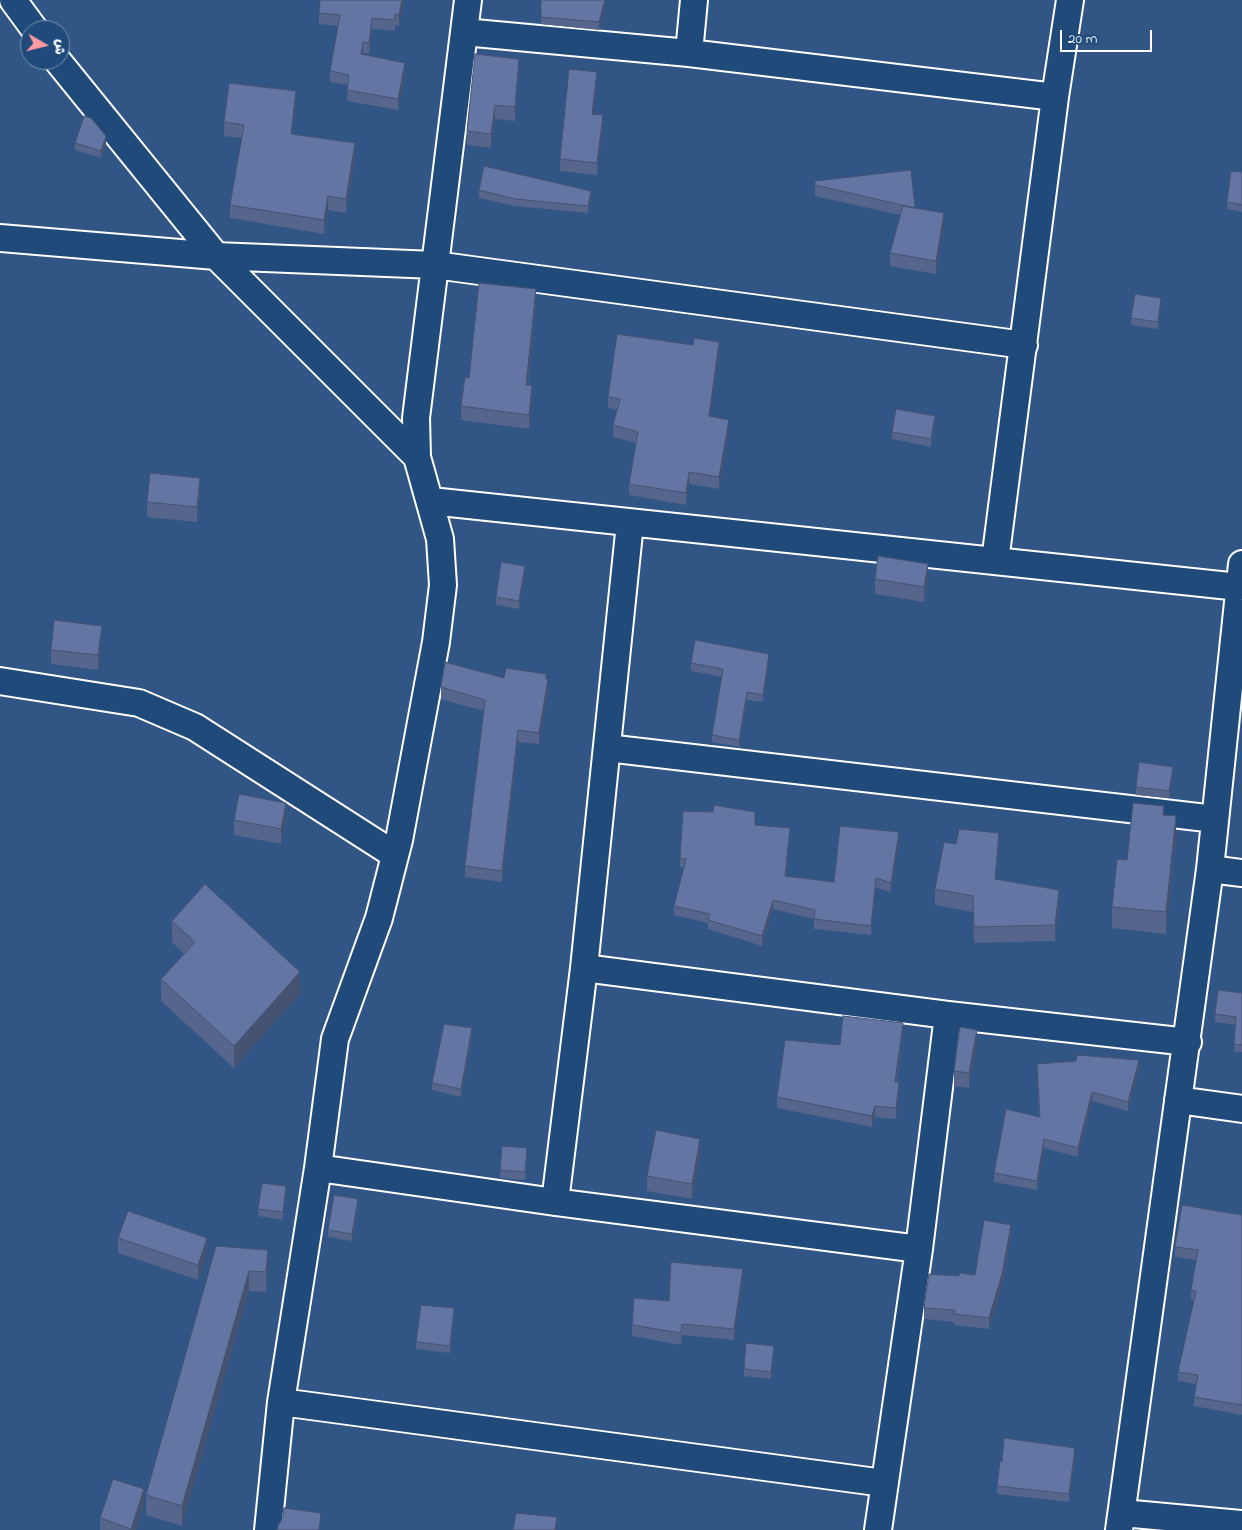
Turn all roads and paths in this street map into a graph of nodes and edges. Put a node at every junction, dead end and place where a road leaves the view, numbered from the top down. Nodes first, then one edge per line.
1 (13, 0) edge
2 (468, 0) edge
3 (694, 0) edge
4 (1070, 0) edge
5 (28, 20) edge
6 (464, 32) junction
7 (689, 53) junction
8 (65, 70) edge
9 (1055, 97) junction
10 (0, 238) edge
11 (216, 256) junction
12 (435, 265) junction
13 (1024, 345) junction
14 (417, 457) junction
15 (431, 501) junction
16 (630, 523) junction
17 (994, 560) junction
18 (1241, 575) edge
19 (0, 681) edge
20 (607, 748) junction
21 (1215, 820) junction
22 (395, 855) junction
23 (1210, 869) junction
24 (1242, 873) edge
25 (584, 968) junction
26 (948, 1015) junction
27 (1188, 1042) junction
28 (1178, 1100) junction
29 (1242, 1109) edge
30 (318, 1168) junction
31 (555, 1202) junction
32 (919, 1249) junction
33 (281, 1402) junction
34 (884, 1483) junction
35 (1120, 1522) edge
36 (1242, 1524) edge
37 (268, 1530) edge
38 (878, 1530) edge

1 - 5 street
2 - 6 street
3 - 7 street
4 - 9 street
6 - 7 street
6 - 12 street
7 - 9 street
8 - 11 street
9 - 13 street
10 - 11 street
11 - 12 street
11 - 14 street
12 - 13 street
12 - 14 street
13 - 17 street
14 - 15 street
15 - 16 street
15 - 22 street
16 - 17 street
16 - 20 street
17 - 18 street
18 - 21 street
19 - 22 street
20 - 21 street
20 - 25 street
21 - 23 street
22 - 30 street
23 - 24 street
23 - 27 street
25 - 26 street
25 - 31 street
26 - 27 street
26 - 32 street
27 - 28 street
28 - 29 street
28 - 35 street
30 - 31 street
30 - 33 street
31 - 32 street
32 - 34 street
33 - 34 street
33 - 37 street
34 - 38 street
35 - 36 street

